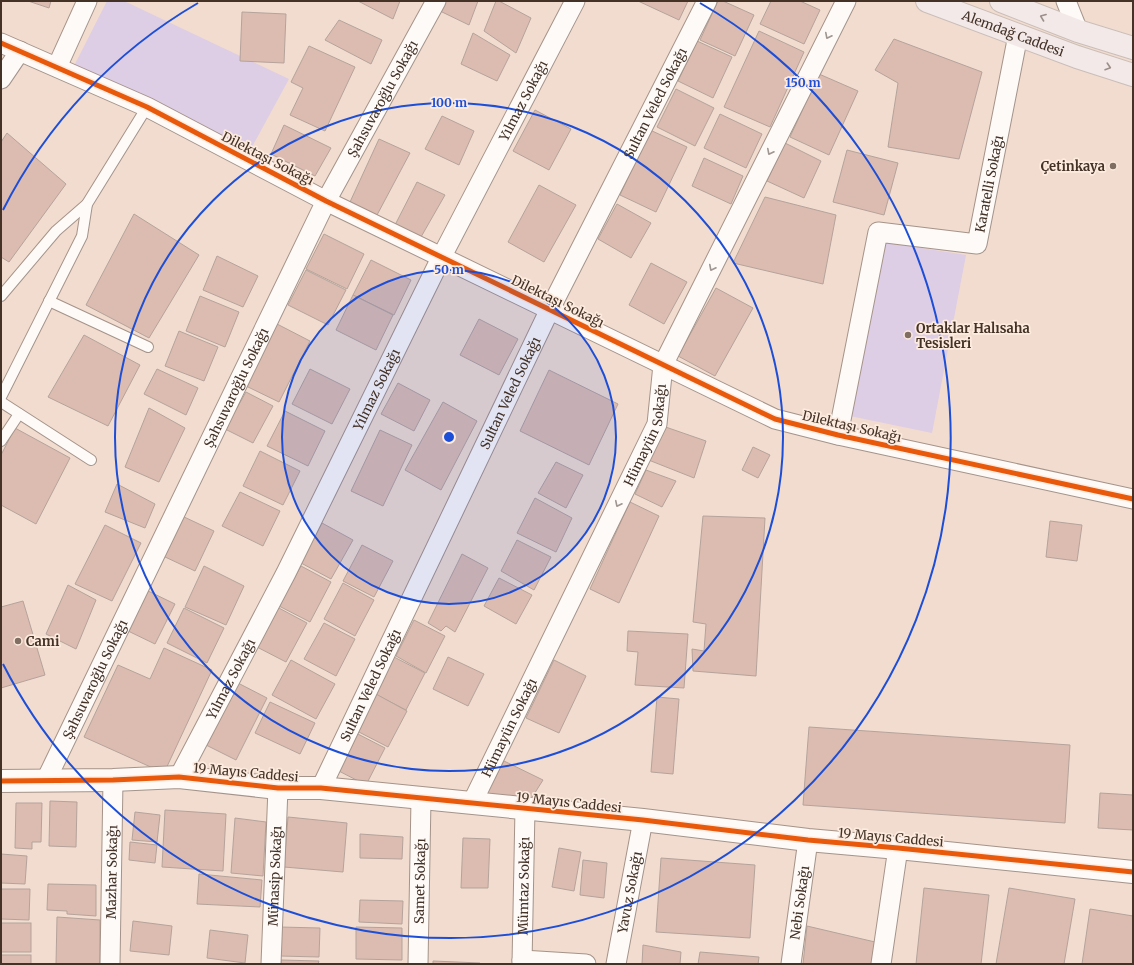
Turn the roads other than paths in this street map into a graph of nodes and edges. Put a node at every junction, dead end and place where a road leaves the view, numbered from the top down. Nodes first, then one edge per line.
1 (87, 1) edge
2 (436, 1) edge
3 (575, 1) edge
4 (707, 1) edge
5 (846, 1) edge
6 (927, 1) edge
7 (1001, 1) edge
8 (1066, 1) edge
9 (1078, 31) junction
10 (1018, 35) junction
11 (1, 43) edge
12 (1133, 48) edge
13 (20, 51) junction
14 (1076, 57) junction
15 (57, 68) junction
16 (1133, 76) edge
17 (1, 79) edge
18 (147, 107) junction
19 (326, 201) junction
20 (88, 204) junction
21 (442, 256) junction
22 (1, 296) edge
23 (49, 302) junction
24 (550, 309) junction
25 (148, 347) dead end
26 (663, 365) junction
27 (1, 397) edge
28 (1, 402) edge
29 (19, 414) junction
30 (838, 435) junction
31 (1, 441) edge
32 (91, 460) dead end
33 (1133, 499) edge
34 (179, 777) junction
35 (46, 780) junction
36 (113, 780) junction
37 (1, 781) edge
38 (278, 788) junction
39 (321, 788) junction
40 (421, 799) junction
41 (472, 803) junction
42 (525, 808) junction
43 (643, 820) junction
44 (808, 840) junction
45 (898, 848) junction
46 (1133, 872) edge
47 (522, 962) edge
48 (110, 964) edge
49 (271, 964) edge
50 (418, 964) edge
51 (586, 964) edge
52 (616, 964) edge
53 (791, 964) edge
54 (881, 964) edge

1 - 15 street
2 - 19 street, Şahsuvaroğlu Sokağı
3 - 21 street, Yılmaz Sokağı
4 - 24 street, Sultan Veled Sokağı
5 -> 26 street, Hümayün Sokağı
6 - 10 main road, Alemdağ Caddesi
9 -> 7 main road, Alemdağ Caddesi
8 - 9 street
9 - 12 main road, Alemdağ Caddesi
9 - 14 main road, Alemdağ Caddesi
10 - 14 main road, Alemdağ Caddesi
10 - 30 street, Karatelli Sokağı
11 - 13 street, Dilektaşı Sokağı
13 - 15 street, Dilektaşı Sokağı
13 - 17 street
14 -> 16 main road, Alemdağ Caddesi
15 - 18 street, Dilektaşı Sokağı
18 - 19 street, Dilektaşı Sokağı
18 - 20 lane
19 - 21 street, Dilektaşı Sokağı
19 - 35 street, Şahsuvaroğlu Sokağı
20 - 22 lane
20 - 23 lane
21 - 24 street, Dilektaşı Sokağı
21 - 34 street, Yılmaz Sokağı
23 - 25 lane
23 - 27 lane
24 - 26 street, Dilektaşı Sokağı
24 - 39 street, Sultan Veled Sokağı
26 - 30 street, Dilektaşı Sokağı
26 -> 41 street, Hümayün Sokağı
28 - 29 lane
29 - 31 lane
29 - 32 lane
30 - 33 street, Dilektaşı Sokağı
34 - 36 street, 19 Mayıs Caddesi
34 - 38 street, 19 Mayıs Caddesi
35 - 36 street, 19 Mayıs Caddesi
35 - 37 street, 19 Mayıs Caddesi
36 - 48 street, Mazhar Sokağı
38 - 39 street, 19 Mayıs Caddesi
38 - 49 street, Münasip Sokağı
39 - 40 street, 19 Mayıs Caddesi
40 - 41 street, 19 Mayıs Caddesi
40 - 50 street, Samet Sokağı
41 - 42 street, 19 Mayıs Caddesi
42 - 43 street, 19 Mayıs Caddesi
42 - 47 street, Mümtaz Sokağı
43 - 44 street, 19 Mayıs Caddesi
43 - 52 street, Yavuz Sokağı
44 - 45 street, 19 Mayıs Caddesi
44 - 53 street, Nebi Sokağı
45 - 46 street, 19 Mayıs Caddesi
45 - 54 street
47 - 51 street

